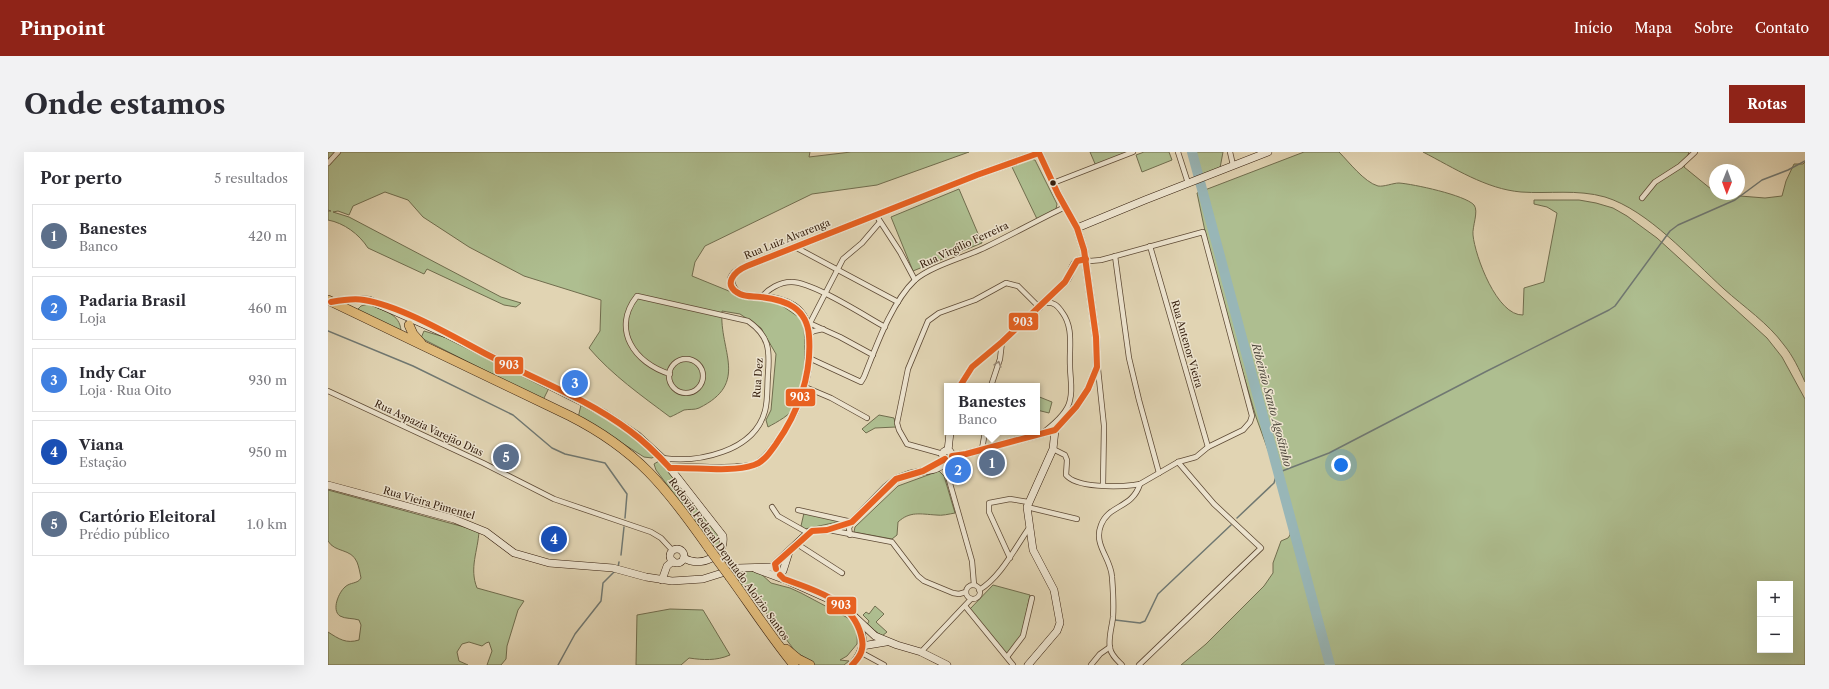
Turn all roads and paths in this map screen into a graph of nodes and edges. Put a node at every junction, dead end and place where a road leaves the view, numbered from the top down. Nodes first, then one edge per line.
1 (338, 152) edge
2 (1039, 152) edge
3 (1133, 152) edge
4 (1178, 152) edge
5 (1230, 152) edge
6 (1268, 152) edge
7 (1695, 152) edge
8 (328, 163) edge
9 (1233, 165) junction
10 (1191, 182) junction
11 (1053, 183) junction
12 (1642, 198) dead end
13 (1065, 207) junction
14 (876, 215) junction
15 (880, 222) junction
16 (1077, 228) junction
17 (1150, 246) junction
18 (795, 247) junction
19 (1115, 256) junction
20 (1086, 259) junction
21 (838, 270) junction
22 (915, 280) junction
23 (824, 294) junction
24 (762, 297) junction
25 (898, 302) junction
26 (329, 303) edge
27 (1042, 305) junction
28 (409, 321) junction
29 (809, 323) junction
30 (885, 327) junction
31 (825, 329) junction
32 (809, 334) junction
33 (401, 335) junction
34 (1002, 342) junction
35 (425, 346) junction
36 (873, 355) junction
37 (809, 358) junction
38 (1097, 367) junction
39 (670, 374) junction
40 (962, 383) edge
41 (992, 383) edge
42 (805, 387) junction
43 (328, 391) edge
44 (867, 418) dead end
45 (1054, 427) junction
46 (1040, 433) edge
47 (950, 435) edge
48 (984, 435) edge
49 (1036, 435) edge
50 (1208, 447) junction
51 (982, 449) junction
52 (1053, 449) junction
53 (947, 457) junction
54 (662, 458) junction
55 (1178, 462) junction
56 (670, 468) junction
57 (1159, 473) junction
58 (1140, 484) junction
59 (328, 485) edge
60 (1103, 485) junction
61 (1027, 505) junction
62 (772, 507) dead end
63 (798, 510) dead end
64 (1077, 519) dead end
65 (852, 522) junction
66 (1029, 528) junction
67 (827, 530) junction
68 (808, 533) junction
69 (850, 534) junction
70 (795, 546) junction
71 (673, 551) junction
72 (684, 558) junction
73 (1010, 558) junction
74 (673, 561) junction
75 (842, 572) dead end
76 (778, 573) junction
77 (662, 580) junction
78 (974, 585) junction
79 (980, 590) junction
80 (966, 592) junction
81 (1032, 598) dead end
82 (971, 599) junction
83 (965, 606) junction
84 (856, 618) junction
85 (770, 635) junction
86 (897, 645) junction
87 (1110, 647) junction
88 (862, 649) junction
89 (922, 652) junction
90 (1007, 657) junction
91 (788, 665) edge
92 (794, 665) edge
93 (810, 665) edge
94 (852, 665) edge
95 (884, 665) edge
96 (947, 665) edge
97 (1013, 665) edge
98 (1028, 665) edge
99 (1091, 665) edge
100 (1122, 665) edge
101 (1139, 665) edge

1 - 8 street
2 - 11 street
2 - 14 street, Rua Luiz Alvarenga
3 - 11 street
4 - 10 street
5 - 9 street
6 - 9 street
7 - 12 street
9 - 10 street
10 - 16 street
11 - 13 street
13 - 16 street
13 - 22 street, Rua Virgílio Ferreira
14 - 15 street
14 - 18 street, Rua Luiz Alvarenga
15 - 21 street
15 - 22 street
16 - 20 street
17 - 19 street
17 - 50 street, Rua Antenor Vieira
17 - 50 street
18 - 21 street
18 - 24 street, Rua Luiz Alvarenga
19 - 20 street
19 - 57 street
20 - 27 street
20 - 38 street
21 - 23 street
21 - 25 street
22 - 25 street, Rua Virgílio Ferreira
23 - 24 street
23 - 29 street
23 - 30 street
24 - 29 street, Rua Luiz Alvarenga
25 - 30 street, Rua Virgílio Ferreira
26 - 28 street
26 - 33 highway, Rodovia Federal Deputado Aloízio Santos
27 - 34 street
27 - 45 street
27 - 53 street
28 - 33 street
28 - 35 highway
28 - 54 street
29 - 31 street
29 - 32 street
30 - 36 street, Rua Virgílio Ferreira
31 - 32 street
31 - 36 street
32 - 37 street
33 - 35 highway, Rodovia Federal Deputado Aloízio Santos
34 - 40 street
41 -> 34 street
35 - 85 highway, Rodovia Federal Deputado Aloízio Santos, bridge
36 - 37 street, Rua Virgílio Ferreira
37 - 42 street
38 - 45 street
38 - 60 street
39 - 39 street
39 - 54 street, Rua Dez
42 - 44 street
42 - 56 street
43 - 71 street, Rua Aspazia Varejão Dias
45 - 46 street
45 - 52 street
47 - 53 street
48 - 51 street
49 - 51 street
50 - 55 street
51 - 53 street
52 - 60 street
52 - 61 street
53 - 65 street
53 - 78 street
54 - 56 street
55 - 57 street
55 - 101 street
56 - 72 street
57 - 58 street
58 - 60 street
58 - 87 street
59 - 77 street, Rua Vieira Pimentel
61 - 64 street
61 - 66 street
61 - 73 street
62 - 68 street
63 - 65 street
65 - 67 street
65 - 69 street
66 - 73 street
66 - 98 street
67 - 68 street
67 - 69 street
68 - 70 street
69 - 80 street
70 - 75 street
70 - 76 street
71 - 72 street
71 - 74 street
72 - 74 street
73 - 79 street
74 - 77 street
76 - 77 street, Rua Vieira Pimentel
76 - 84 street
78 - 79 street
78 - 80 street
79 - 82 street
80 - 82 street
81 - 90 street
82 - 83 street
83 - 89 street
83 - 90 street
84 - 86 street
84 - 88 street
85 - 91 highway
85 - 92 highway, Rodovia Federal Deputado Aloízio Santos
85 - 93 highway
86 - 88 street
86 - 89 street
87 - 99 street
87 - 100 street
88 - 94 street
88 - 95 street
89 - 96 street
90 - 97 street

